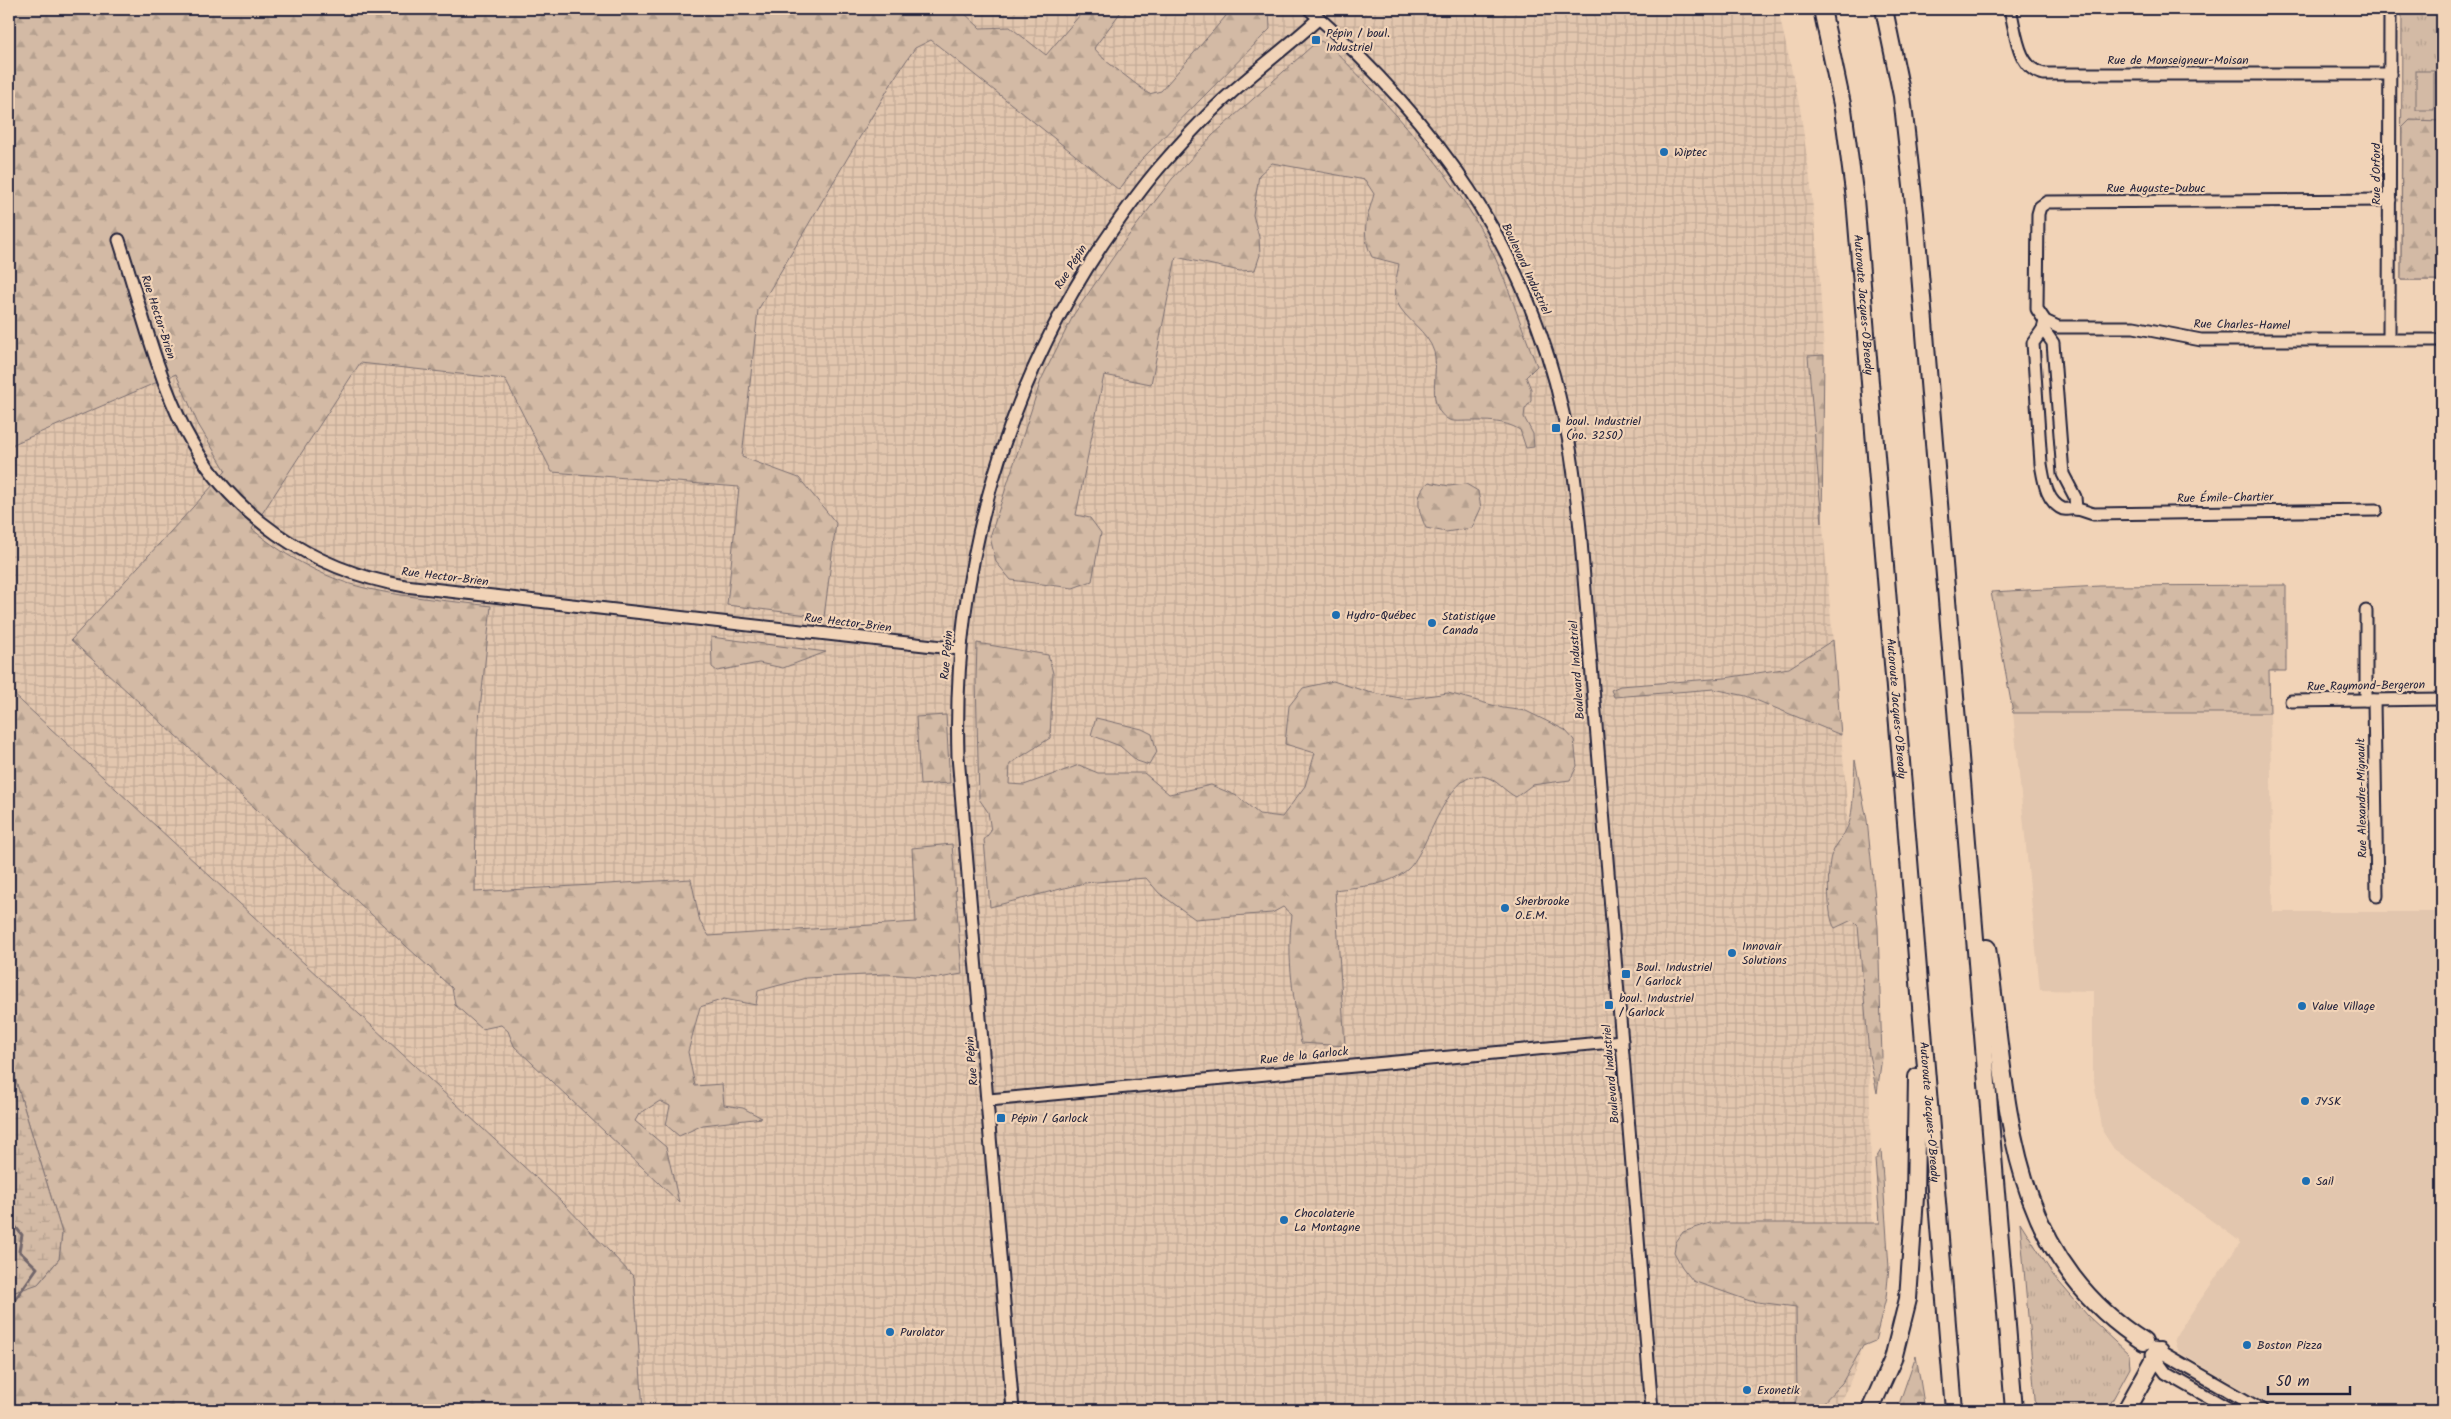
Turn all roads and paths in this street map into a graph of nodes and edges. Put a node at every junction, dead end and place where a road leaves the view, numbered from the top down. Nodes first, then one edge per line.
1 (1309, 9) edge
2 (1822, 9) edge
3 (1884, 9) edge
4 (2010, 9) edge
5 (2390, 9) edge
6 (1319, 18) junction
7 (2390, 74) junction
8 (2390, 200) junction
9 (119, 240) dead end
10 (2044, 325) junction
11 (2389, 340) junction
12 (2442, 340) edge
13 (2076, 509) junction
14 (2376, 510) dead end
15 (2366, 611) dead end
16 (960, 649) junction
17 (2442, 699) edge
18 (2291, 700) dead end
19 (2370, 700) junction
20 (1965, 808) junction
21 (2377, 896) dead end
22 (1919, 990) junction
23 (1622, 1041) junction
24 (989, 1100) junction
25 (2144, 1342) joint
26 (2157, 1355) junction
27 (1014, 1410) edge
28 (1652, 1410) edge
29 (1870, 1410) edge
30 (1954, 1410) edge
31 (2014, 1410) edge
32 (2126, 1410) edge
33 (2231, 1410) edge
34 (2262, 1410) edge

1 - 6 street, Boulevard Industriel
2 - 22 highway, Autoroute Jacques-O'Bready
3 - 20 highway
4 - 7 street, Rue de Monseigneur-Moisan
5 - 7 street, Rue d'Orford
6 - 16 street, Rue Pépin
6 - 23 street, Boulevard Industriel
7 - 8 street, Rue d'Orford
8 - 10 street, Rue Auguste-Dubuc
8 - 11 street, Rue d'Orford
9 - 16 street, Rue Hector-Brien
10 - 11 street, Rue Charles-Hamel
10 - 13 street
10 - 13 street, Rue Émile-Chartier
11 - 12 street, Rue Charles-Hamel
13 - 14 street, Rue Émile-Chartier
15 - 19 street, Rue Alexandre-Mignault
16 - 24 street, Rue Pépin
17 - 19 street, Rue Raymond-Bergeron
18 - 19 street, Rue Raymond-Bergeron
19 - 21 street, Rue Alexandre-Mignault
20 - 25 highway
20 - 31 highway
22 - 29 highway
22 - 30 highway, Autoroute Jacques-O'Bready
23 - 24 street, Rue de la Garlock
23 - 28 street, Boulevard Industriel
24 - 27 street, Rue Pépin
25 - 26 street
26 - 32 highway
26 - 33 street
26 - 34 street

